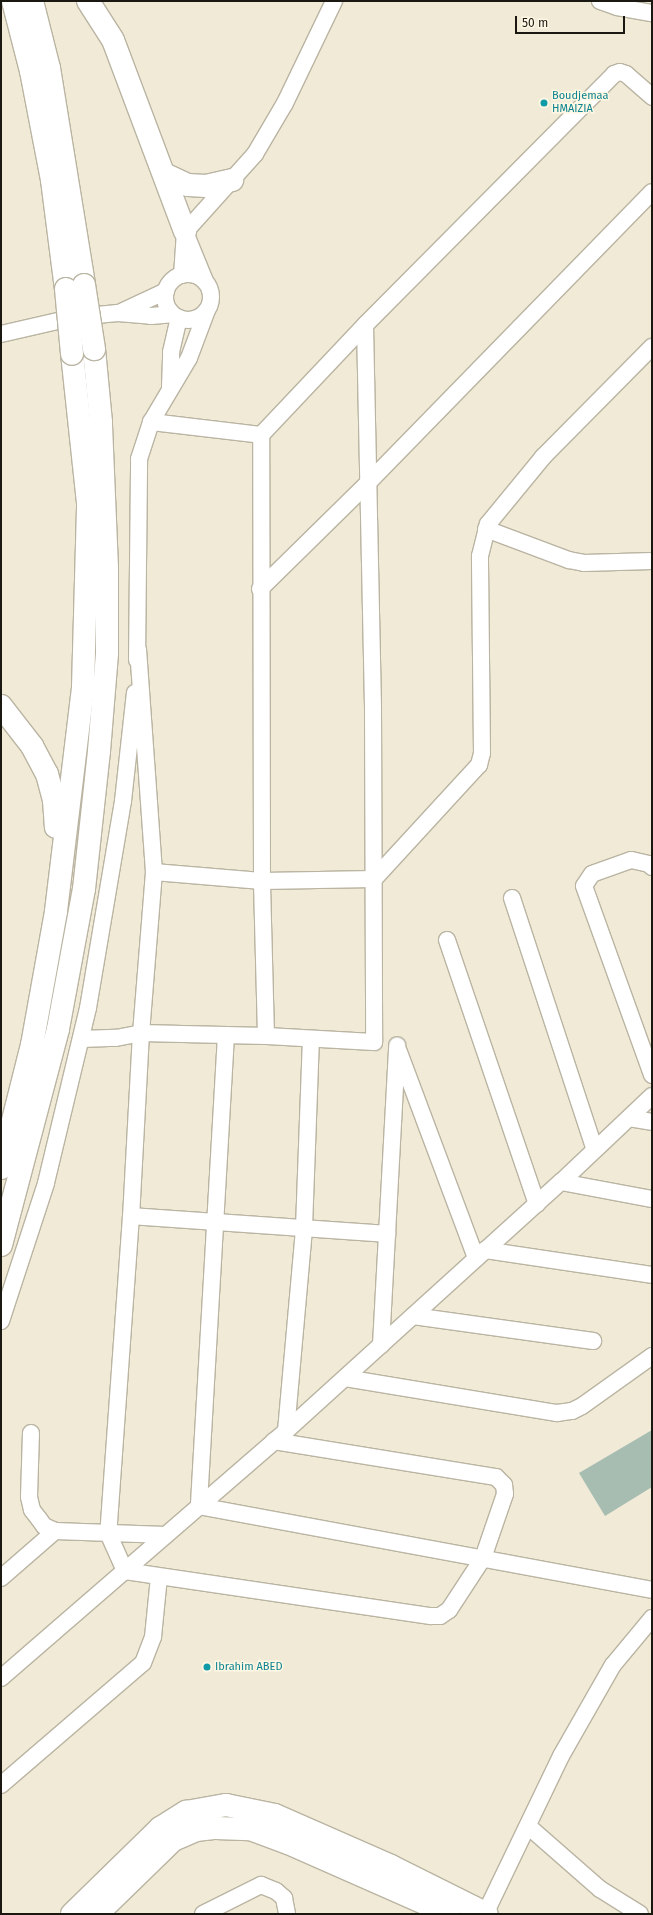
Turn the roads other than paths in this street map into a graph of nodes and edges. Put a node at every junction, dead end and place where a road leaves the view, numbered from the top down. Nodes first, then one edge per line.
1 (13, 1) edge
2 (32, 1) edge
3 (88, 1) edge
4 (334, 1) edge
5 (600, 1) edge
6 (652, 12) edge
7 (652, 97) edge
8 (164, 174) junction
9 (232, 180) junction
10 (652, 192) edge
11 (185, 232) junction
12 (182, 275) junction
13 (205, 281) junction
14 (75, 287) junction
15 (166, 291) junction
16 (207, 310) junction
17 (118, 313) junction
18 (175, 316) junction
19 (365, 325) junction
20 (1, 334) edge
21 (652, 346) edge
22 (170, 387) junction
23 (151, 422) junction
24 (261, 435) junction
25 (366, 485) junction
26 (486, 529) junction
27 (652, 561) edge
28 (260, 589) junction
29 (138, 649) junction
30 (1, 706) edge
31 (652, 867) edge
32 (154, 872) junction
33 (60, 874) junction
34 (374, 879) junction
35 (262, 881) junction
36 (512, 898) dead end
37 (447, 940) dead end
38 (141, 1033) junction
39 (226, 1035) junction
40 (266, 1036) junction
41 (81, 1039) junction
42 (311, 1039) junction
43 (374, 1042) junction
44 (397, 1045) junction
45 (652, 1075) edge
46 (652, 1096) edge
47 (629, 1118) junction
48 (652, 1122) edge
49 (7, 1125) edge
50 (595, 1150) junction
51 (1, 1168) edge
52 (561, 1182) junction
53 (652, 1199) edge
54 (537, 1204) junction
55 (131, 1216) junction
56 (216, 1223) junction
57 (304, 1228) junction
58 (387, 1234) junction
59 (1, 1245) edge
60 (480, 1254) junction
61 (652, 1275) edge
62 (413, 1316) junction
63 (1, 1321) edge
64 (593, 1341) dead end
65 (381, 1344) junction
66 (652, 1356) edge
67 (345, 1378) junction
68 (31, 1433) dead end
69 (280, 1436) junction
70 (199, 1506) junction
71 (55, 1531) junction
72 (108, 1533) junction
73 (166, 1535) junction
74 (483, 1558) junction
75 (124, 1571) junction
76 (159, 1577) junction
77 (1, 1578) edge
78 (652, 1590) edge
79 (652, 1618) edge
80 (1, 1678) edge
81 (1, 1785) edge
82 (528, 1826) junction
83 (72, 1914) edge
84 (97, 1914) edge
85 (203, 1914) edge
86 (287, 1914) edge
87 (449, 1914) edge
88 (486, 1914) edge
89 (640, 1914) edge

1 - 14 main road
2 - 14 main road
3 - 8 main road
4 - 9 street
5 - 6 street
7 - 19 street
8 - 9 main road
8 - 11 main road
9 - 11 street
10 - 25 street
11 - 12 street
11 - 13 street
12 - 13 street
12 - 15 street
13 - 16 street
14 - 33 main road, bridge
14 - 59 main road, bridge
15 - 17 street
15 - 18 street
16 - 18 street
16 - 22 street
17 - 18 street
17 - 20 street
18 - 22 street
19 - 24 street
19 - 25 street
21 - 26 street
22 - 23 street
23 - 24 street
23 - 29 street
24 - 28 street
25 - 28 street
25 - 34 street
26 - 27 street
26 - 34 street
28 - 35 street
29 - 32 street
29 - 41 street
30 - 33 main road
31 - 45 street
32 - 35 street
32 - 38 street
33 - 49 main road
34 - 35 street
34 - 43 street
35 - 40 street
36 - 50 street
37 - 54 street
38 - 39 street
38 - 41 street
38 - 55 street
39 - 40 street
39 - 56 street
40 - 42 street
41 - 63 street
42 - 43 street
42 - 57 street
43 - 44 street
44 - 58 street
44 - 60 street
46 - 47 street
47 - 48 street
47 - 50 street
49 - 51 main road
50 - 52 street
52 - 53 street
52 - 54 street
54 - 60 street
55 - 56 street
55 - 72 street
56 - 57 street
56 - 70 street
57 - 58 street
57 - 69 street
58 - 65 street
60 - 61 street
60 - 62 street
62 - 64 street
62 - 65 street
65 - 67 street
66 - 67 street
67 - 69 street
68 - 71 street
69 - 70 street
69 - 74 street
70 - 73 street
70 - 74 street
71 - 72 street
71 - 77 street
72 - 73 street
72 - 75 street
73 - 75 street
74 - 76 street
74 - 78 street
75 - 76 street
75 - 80 street
76 - 81 street
79 - 82 street
82 - 88 street
82 - 89 street
83 - 88 main road
84 - 87 main road
85 - 86 street

